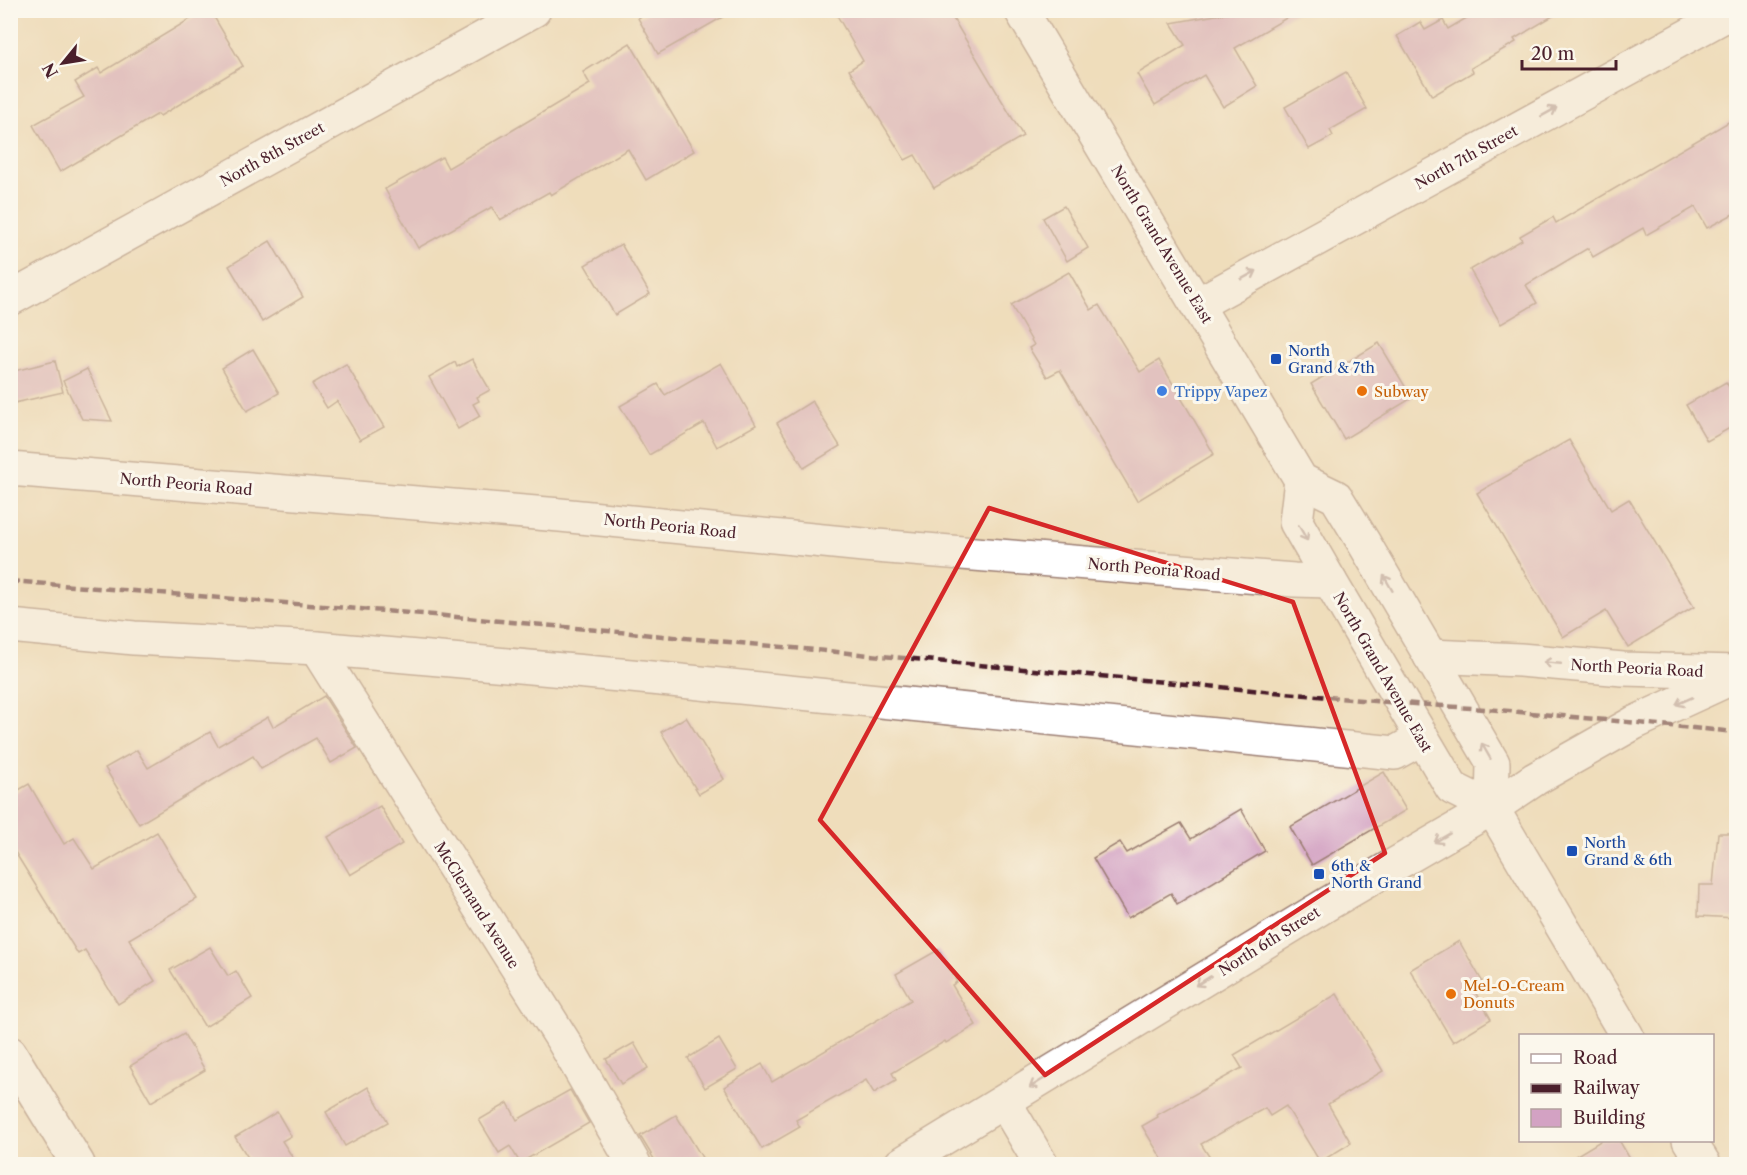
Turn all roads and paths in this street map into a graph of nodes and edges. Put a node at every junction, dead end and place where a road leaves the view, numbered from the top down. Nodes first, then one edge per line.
1 (534, 10) edge
2 (1021, 10) edge
3 (1735, 10) edge
4 (10, 299) edge
5 (1198, 304) junction
6 (10, 469) edge
7 (1301, 480) junction
8 (1330, 581) junction
9 (10, 626) edge
10 (316, 648) junction
11 (1430, 656) junction
12 (1737, 674) edge
13 (1422, 738) junction
14 (1492, 808) junction
15 (1627, 1034) edge
16 (10, 1053) edge
17 (1005, 1103) junction
18 (1690, 1142) edge
19 (78, 1164) edge
20 (633, 1164) edge
21 (901, 1164) edge
22 (1041, 1164) edge
23 (1704, 1164) edge

1 - 4 street, North 8th Street
2 - 5 street, North Grand Avenue East
5 -> 3 street, North 7th Street
5 - 7 street, North Grand Avenue East
6 - 8 street, North Peoria Road
7 -> 8 street, North Grand Avenue East
11 -> 7 street
8 - 13 street, North Grand Avenue East
9 - 10 street
10 - 13 street
10 - 20 street, McClernand Avenue
12 -> 11 street, North Peoria Road
14 -> 11 street
12 -> 14 street, North 6th Street
13 - 14 street, North Grand Avenue East
14 - 15 street
14 -> 17 street, North 6th Street
16 - 19 street
17 - 21 street, North 6th Street
17 - 22 street
18 - 23 street

